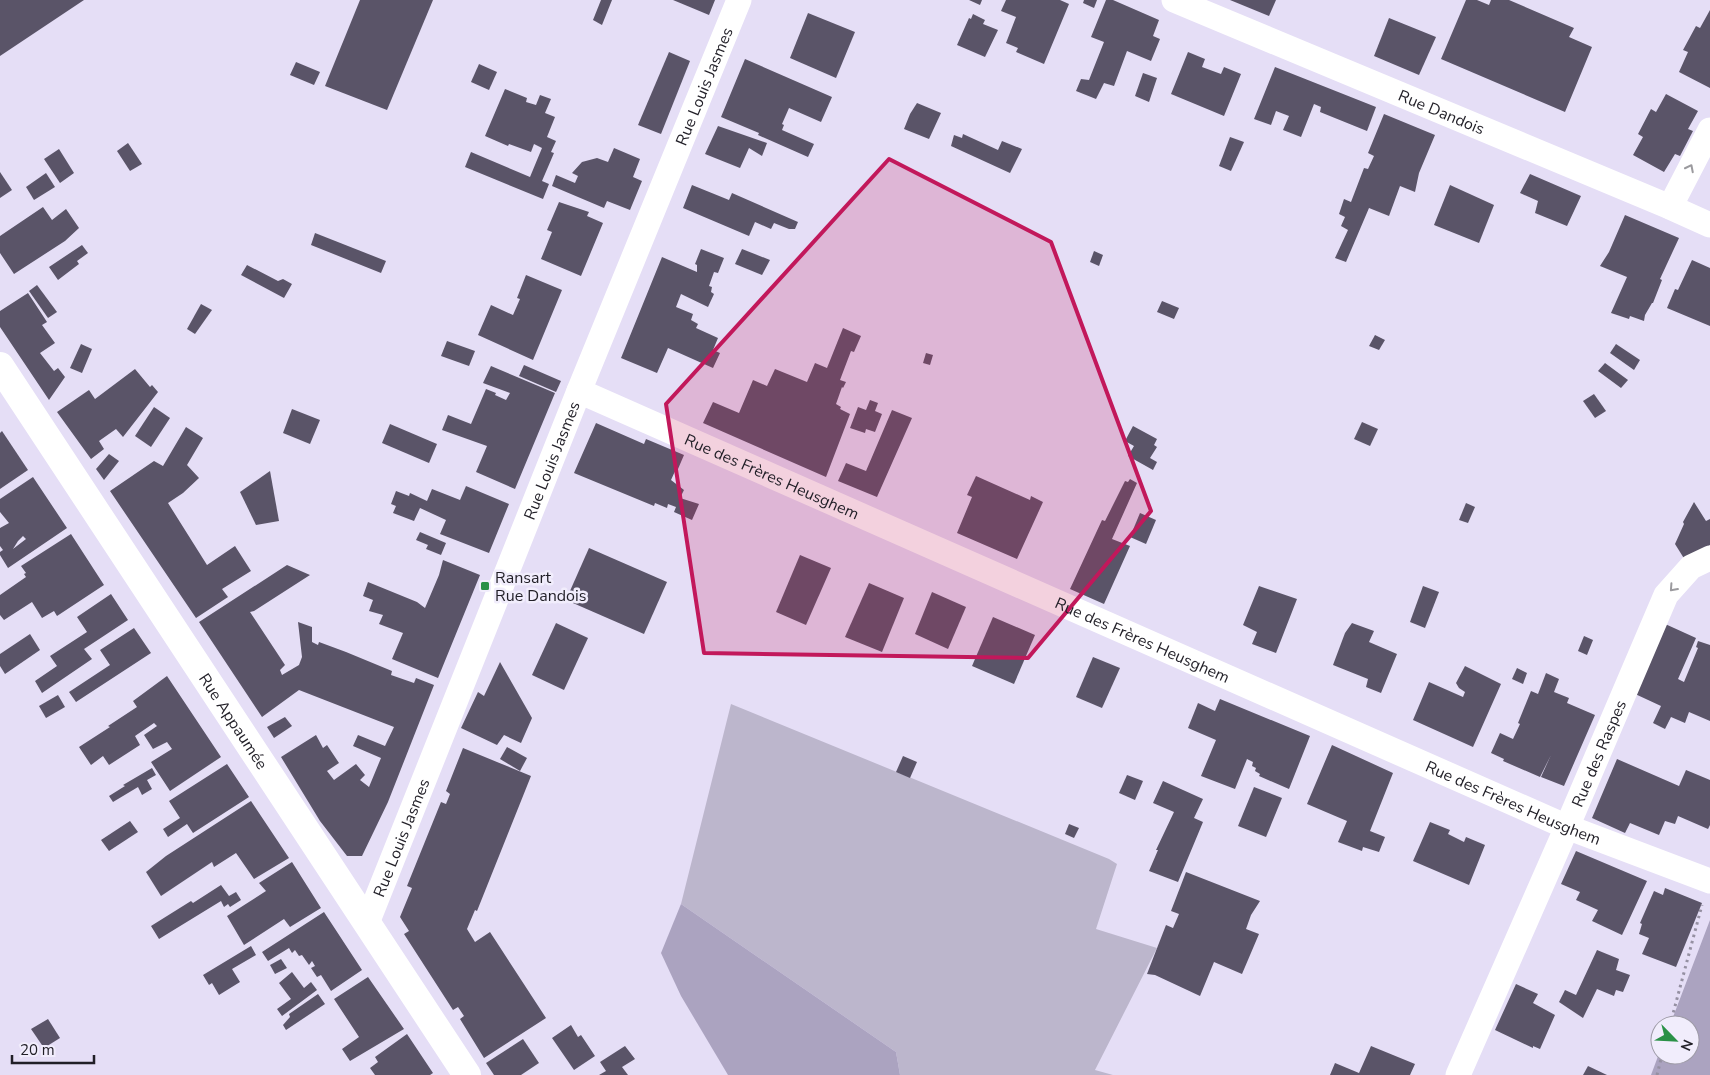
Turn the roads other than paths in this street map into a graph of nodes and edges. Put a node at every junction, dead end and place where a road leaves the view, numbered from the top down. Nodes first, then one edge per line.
1 (739, 0) edge
2 (1174, 0) edge
3 (1710, 130) edge
4 (1670, 207) junction
5 (1710, 225) edge
6 (0, 366) edge
7 (579, 391) junction
8 (1710, 558) edge
9 (1567, 827) junction
10 (1709, 881) edge
11 (367, 923) junction
12 (467, 1075) edge
13 (1458, 1075) edge

1 - 7 street, Rue Louis Jasmes
2 - 4 street, Rue Dandois
4 -> 3 street
4 - 5 street, Rue Dandois
6 - 11 street, Rue Appaumée
7 - 9 street, Rue des Frères Heusghem
7 - 11 street, Rue Louis Jasmes
8 -> 9 street, Rue des Raspes
9 - 10 street, Rue des Frères Heusghem
9 - 13 street, Rue des Raspes
11 - 12 street, Rue Appaumée

